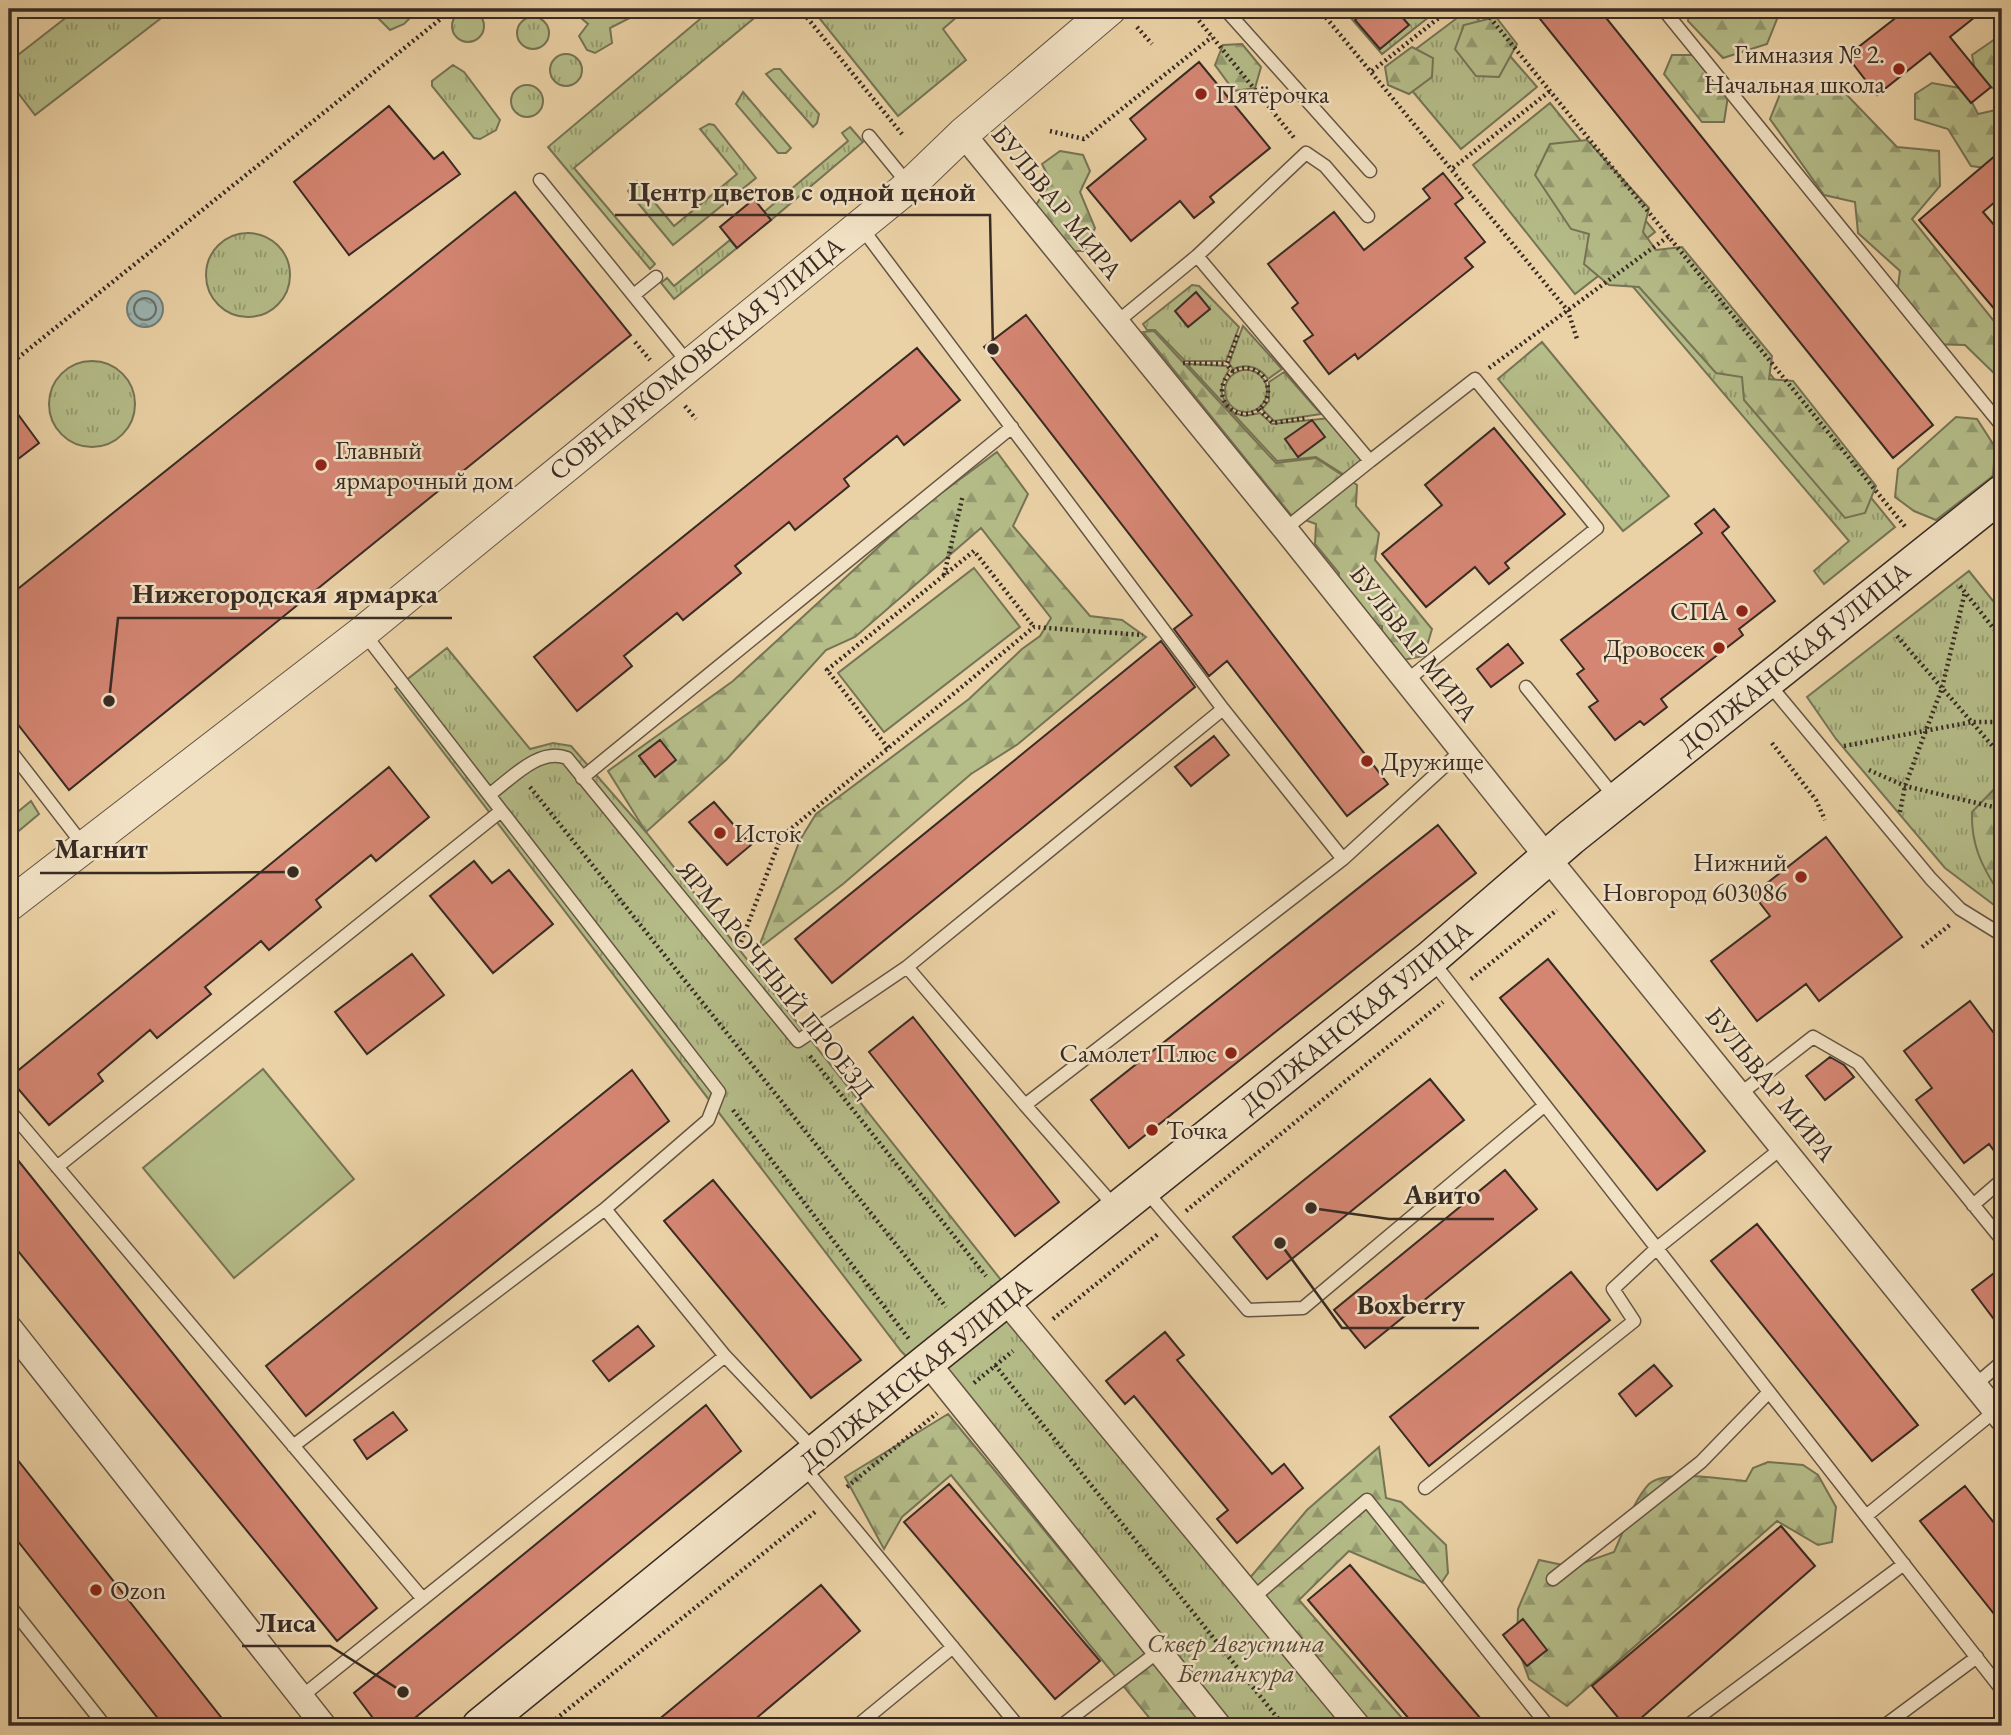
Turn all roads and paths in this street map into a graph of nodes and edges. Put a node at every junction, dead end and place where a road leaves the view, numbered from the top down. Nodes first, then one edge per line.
1 (453, 9) edge
2 (800, 9) edge
3 (1110, 9) edge
4 (1225, 9) edge
5 (1319, 9) edge
6 (1450, 9) edge
7 (1483, 9) edge
8 (1662, 9) edge
9 (1192, 12) dead end
10 (1138, 27) dead end
11 (1212, 37) junction
12 (1152, 44) dead end
13 (1371, 72) junction
14 (1550, 91) junction
15 (1050, 131) dead end
16 (902, 134) dead end
17 (963, 134) junction
18 (869, 136) dead end
19 (1295, 139) dead end
20 (1453, 168) junction
21 (1370, 171) dead end
22 (540, 180) dead end
23 (909, 186) junction
24 (1368, 216) dead end
25 (860, 225) junction
26 (1669, 236) junction
27 (1197, 256) junction
28 (656, 277) dead end
29 (635, 294) junction
30 (1568, 311) junction
31 (1246, 314) junction
32 (1117, 322) junction
33 (1577, 339) dead end
34 (1172, 363) dead end
35 (689, 364) junction
36 (1227, 364) junction
37 (9, 365) edge
38 (1233, 372) junction
39 (1475, 379) junction
40 (1259, 409) junction
41 (1331, 415) junction
42 (2002, 426) edge
43 (1012, 427) junction
44 (971, 460) junction
45 (1370, 461) junction
46 (2002, 493) edge
47 (1285, 529) junction
48 (1907, 529) dead end
49 (944, 575) junction
50 (1960, 586) dead end
51 (1965, 592) junction
52 (1034, 627) junction
53 (363, 632) junction
54 (1169, 636) junction
55 (1897, 636) dead end
56 (2002, 639) edge
57 (1766, 680) junction
58 (1406, 681) junction
59 (1527, 687) dead end
60 (1942, 688) junction
61 (1223, 709) junction
62 (1972, 722) junction
63 (2002, 722) edge
64 (1926, 730) junction
65 (1772, 743) dead end
66 (888, 748) junction
67 (9, 749) edge
68 (1822, 750) junction
69 (1461, 751) junction
70 (2002, 757) edge
71 (519, 773) junction
72 (582, 778) junction
73 (1905, 786) junction
74 (489, 795) junction
75 (1617, 800) junction
76 (2002, 809) edge
77 (501, 811) junction
78 (1825, 820) dead end
79 (1895, 833) junction
80 (84, 846) junction
81 (1547, 857) junction
82 (1343, 859) junction
83 (9, 905) edge
84 (1558, 909) dead end
85 (1952, 924) dead end
86 (2002, 935) edge
87 (1922, 947) dead end
88 (1430, 959) junction
89 (733, 962) junction
90 (907, 967) junction
91 (1456, 992) junction
92 (798, 1041) junction
93 (719, 1092) junction
94 (1740, 1094) junction
95 (1025, 1105) junction
96 (1545, 1105) junction
97 (9, 1110) edge
98 (1783, 1147) junction
99 (57, 1167) junction
100 (2002, 1180) edge
101 (1131, 1200) junction
102 (1973, 1205) junction
103 (605, 1209) junction
104 (1172, 1222) junction
105 (2002, 1240) edge
106 (1657, 1248) junction
107 (1006, 1301) junction
108 (946, 1307) dead end
109 (9, 1327) edge
110 (1034, 1335) junction
111 (725, 1356) junction
112 (927, 1362) junction
113 (2002, 1362) edge
114 (995, 1365) junction
115 (1975, 1385) junction
116 (1769, 1392) junction
117 (955, 1398) junction
118 (1999, 1415) edge
119 (293, 1446) junction
120 (809, 1458) junction
121 (1425, 1488) dead end
122 (831, 1500) junction
123 (1866, 1516) junction
124 (1904, 1564) junction
125 (1553, 1579) dead end
126 (1253, 1598) junction
127 (423, 1599) junction
128 (9, 1605) edge
129 (953, 1647) junction
130 (1159, 1651) junction
131 (1977, 1657) junction
132 (2002, 1690) edge
133 (301, 1697) junction
134 (105, 1726) edge
135 (324, 1726) edge
136 (482, 1726) edge
137 (547, 1726) edge
138 (857, 1726) edge
139 (1018, 1726) edge
140 (1061, 1726) edge
141 (1219, 1726) edge
142 (1284, 1726) edge
143 (1358, 1726) edge
144 (1548, 1726) edge
145 (1687, 1726) edge
146 (1884, 1726) edge

1 - 37 path
2 - 16 path
3 - 17 street, СОВНАРКОМОВСКАЯ УЛИЦА
4 - 21 lane
5 - 13 path
6 - 13 path
7 - 14 path
8 - 42 lane
9 - 11 path
10 - 12 path
11 - 15 path
11 - 19 path
13 - 20 path
14 - 20 path
14 - 26 path
17 - 23 street, СОВНАРКОМОВСКАЯ УЛИЦА
17 - 32 street, БУЛЬВАР МИРА
18 - 23 lane
20 - 30 path
22 - 29 lane
23 - 25 street, СОВНАРКОМОВСКАЯ УЛИЦА
24 - 27 lane
25 - 35 street, СОВНАРКОМОВСКАЯ УЛИЦА
25 - 43 lane
26 - 30 path
26 - 48 path
27 - 31 lane
27 - 32 lane
28 - 29 lane
29 - 35 lane
30 - 33 path
30 - 39 path
31 - 36 path
31 - 41 lane
32 - 47 street, БУЛЬВАР МИРА
34 - 36 path
35 - 53 street, СОВНАРКОМОВСКАЯ УЛИЦА
36 - 38 path
38 - 40 path
38 - 40 path
39 - 45 lane
39 - 58 lane
40 - 41 path
41 - 45 lane
43 - 44 lane
43 - 54 lane
44 - 49 path
44 - 72 lane
45 - 47 lane
46 - 57 main road, ДОЛЖАНСКАЯ УЛИЦА
47 - 58 street, БУЛЬВАР МИРА
49 - 52 path
49 - 66 path
50 - 51 path
51 - 56 path
51 - 60 path
52 - 54 path
52 - 66 path
53 - 74 lane
53 - 80 street, СОВНАРКОМОВСКАЯ УЛИЦА
54 - 61 lane
55 - 60 path
57 - 68 lane
57 - 75 main road, ДОЛЖАНСКАЯ УЛИЦА
58 - 69 street, БУЛЬВАР МИРА
59 - 75 lane
60 - 62 path
60 - 64 path
61 - 82 lane
61 - 90 lane
62 - 63 path
62 - 64 path
62 - 70 path
64 - 68 path
64 - 73 path
65 - 78 path
66 - 89 path
67 - 80 lane
68 - 73 path
68 - 79 lane
69 - 81 street, БУЛЬВАР МИРА
69 - 82 lane
71 - 72 lane, ЯРМАРОЧНЫЙ ПРОЕЗД
71 - 74 lane, ЯРМАРОЧНЫЙ ПРОЕЗД
71 - 108 path
72 - 89 lane, ЯРМАРОЧНЫЙ ПРОЕЗД
73 - 76 path
73 - 79 path
74 - 77 lane
75 - 81 main road, ДОЛЖАНСКАЯ УЛИЦА
77 - 93 lane
77 - 99 lane
79 - 86 lane
80 - 83 street, СОВНАРКОМОВСКАЯ УЛИЦА
81 - 88 main road, ДОЛЖАНСКАЯ УЛИЦА
81 - 94 street, БУЛЬВАР МИРА
82 - 95 lane
84 - 91 path
85 - 87 path
88 - 91 lane
88 - 101 main road, ДОЛЖАНСКАЯ УЛИЦА
89 - 92 lane, ЯРМАРОЧНЫЙ ПРОЕЗД
90 - 92 lane
90 - 95 lane
91 - 96 lane
91 - 104 path
92 - 107 path, ЯРМАРОЧНЫЙ ПРОЕЗД
93 - 103 lane
93 - 112 path
94 - 98 street, БУЛЬВАР МИРА
94 - 102 lane
95 - 101 lane
96 - 104 lane
96 - 106 lane
97 - 99 lane
98 - 106 lane
98 - 115 street, БУЛЬВАР МИРА
99 - 119 lane
100 - 102 lane
101 - 104 lane
101 - 107 main road, ДОЛЖАНСКАЯ УЛИЦА
102 - 105 lane
103 - 111 lane
103 - 119 lane
104 - 110 path
106 - 116 lane
106 - 121 lane
107 - 110 street
107 - 112 main road, ДОЛЖАНСКАЯ УЛИЦА
109 - 133 street
110 - 114 path
110 - 126 street
111 - 120 lane
111 - 127 lane
112 - 117 street
112 - 120 main road, ДОЛЖАНСКАЯ УЛИЦА
113 - 115 lane
114 - 117 path
114 - 142 path
115 - 118 street, БУЛЬВАР МИРА
116 - 123 lane
116 - 125 lane
117 - 122 path
117 - 130 street
118 - 123 lane
119 - 127 lane
120 - 122 lane
120 - 136 main road, ДОЛЖАНСКАЯ УЛИЦА
122 - 129 lane
122 - 137 path
123 - 124 lane
124 - 131 lane
124 - 145 lane
126 - 143 street
126 - 144 lane
127 - 133 lane
128 - 134 lane
129 - 138 lane
129 - 139 lane
130 - 140 lane
130 - 141 street
131 - 132 lane
131 - 146 lane
133 - 135 street

